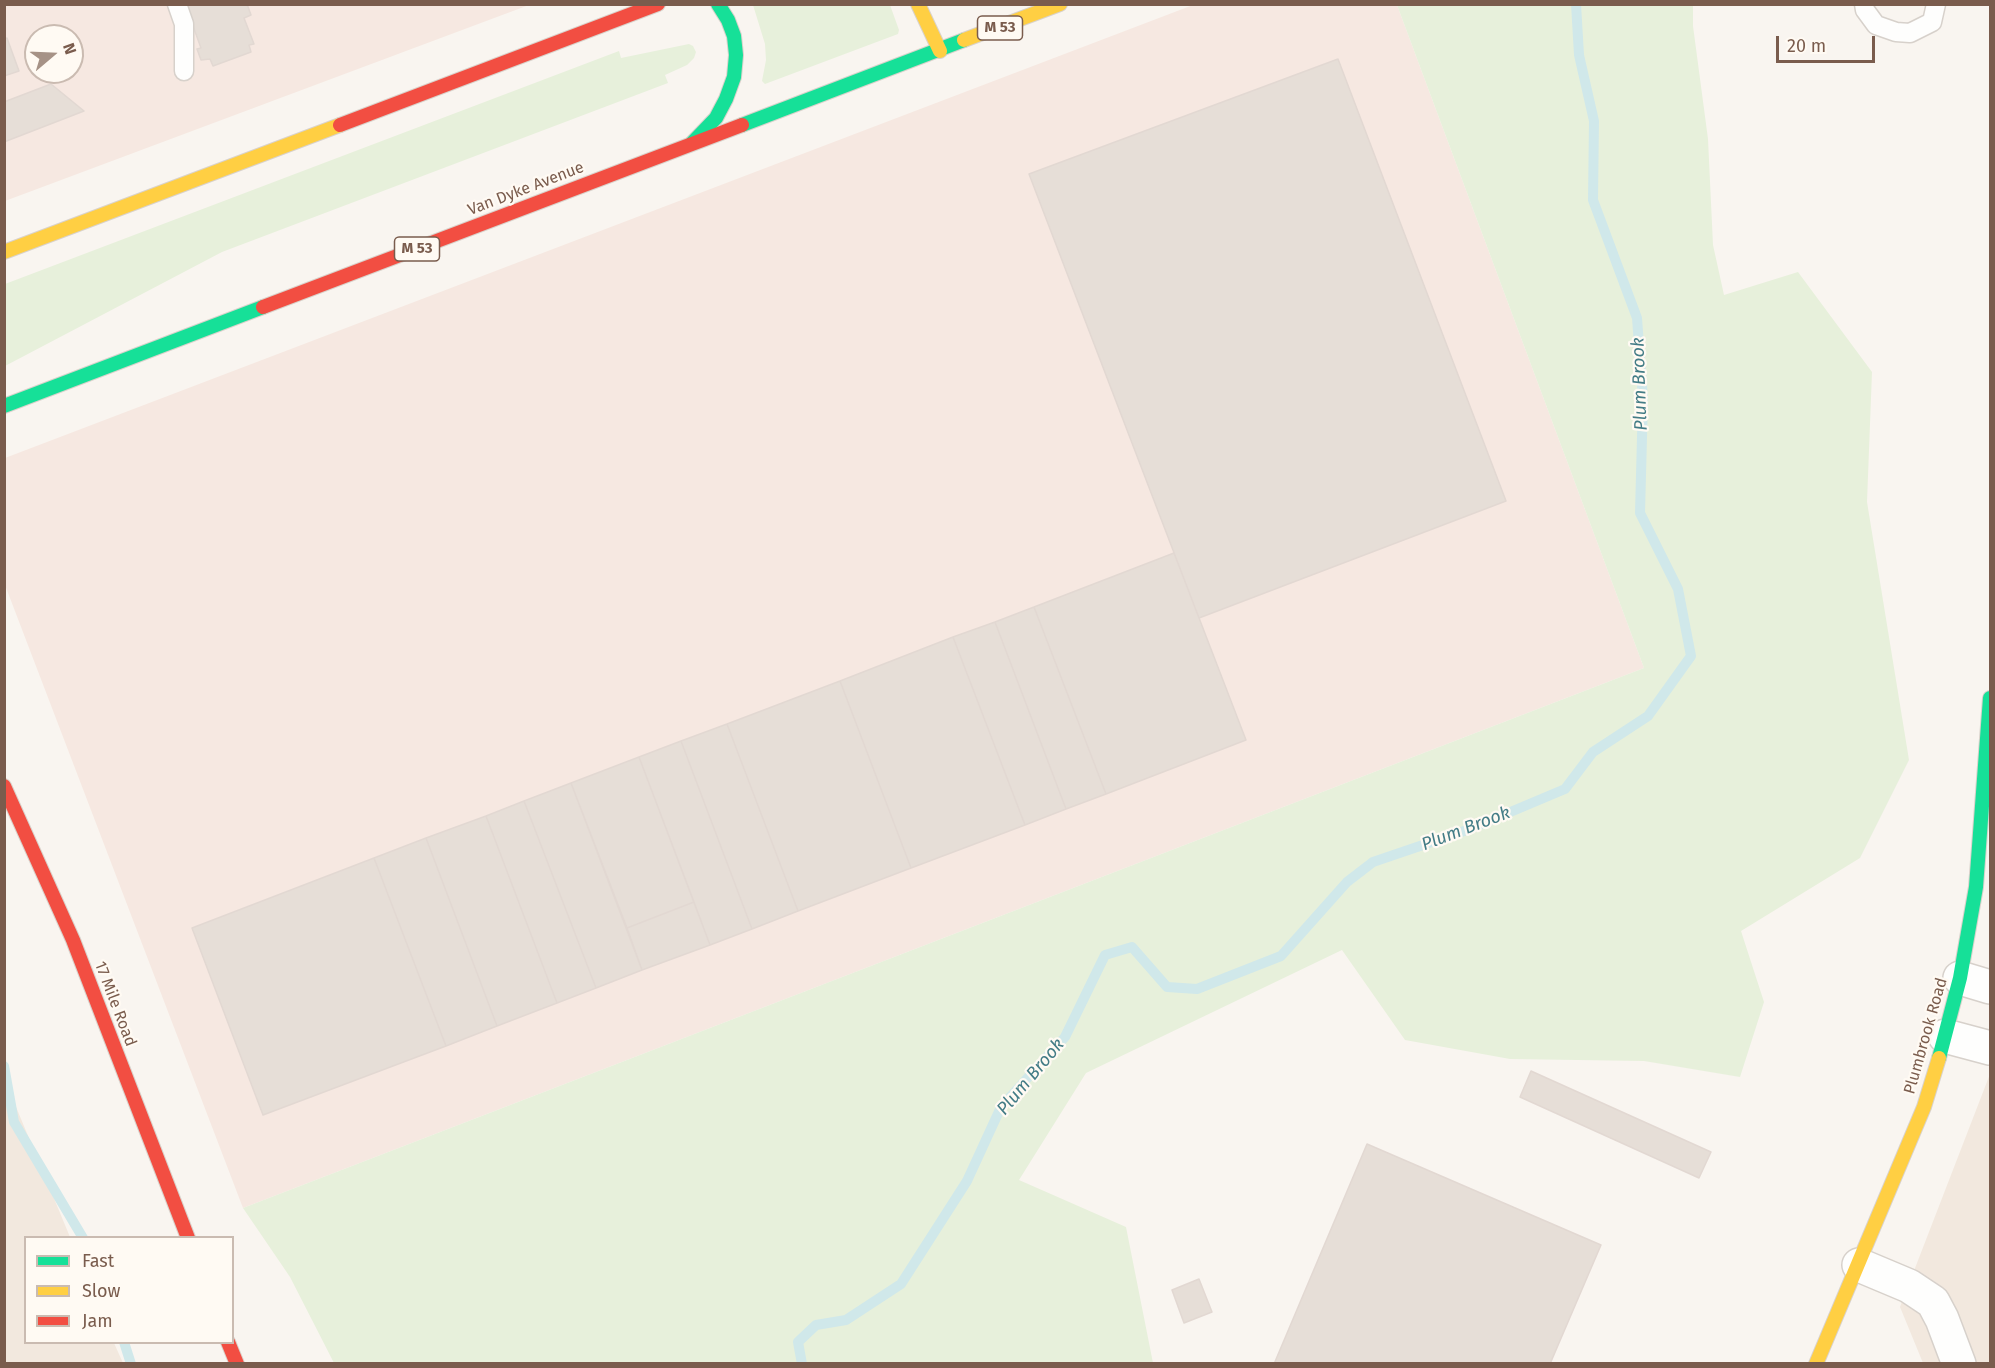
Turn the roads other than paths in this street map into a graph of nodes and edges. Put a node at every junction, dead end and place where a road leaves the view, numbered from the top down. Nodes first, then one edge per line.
1 (177, 4) edge
2 (658, 4) edge
3 (718, 4) edge
4 (918, 4) edge
5 (1060, 4) edge
6 (1864, 4) edge
7 (1936, 4) edge
8 (940, 51) junction
9 (184, 71) dead end
10 (690, 145) junction
11 (4, 252) edge
12 (4, 406) edge
13 (1990, 698) edge
14 (4, 786) edge
15 (1960, 978) junction
16 (1990, 987) edge
17 (1945, 1036) junction
18 (1990, 1048) edge
19 (187, 1236) edge
20 (1860, 1265) junction
21 (229, 1344) edge
22 (237, 1364) edge
23 (1816, 1364) edge
24 (1959, 1364) edge

1 - 9 lane
2 - 11 main road
3 - 10 main road
4 - 8 main road
5 - 8 main road, Van Dyke Avenue / M 53
6 - 7 lane
8 - 10 main road, Van Dyke Avenue / M 53
10 - 12 main road, Van Dyke Avenue / M 53
13 - 15 main road, Plumbrook Road
14 - 19 main road, 17 Mile Road
15 - 16 street
15 - 17 main road, Plumbrook Road
17 - 18 street
17 - 20 main road, Plumbrook Road
20 - 23 main road, Plumbrook Road
20 - 24 street
21 - 22 main road

